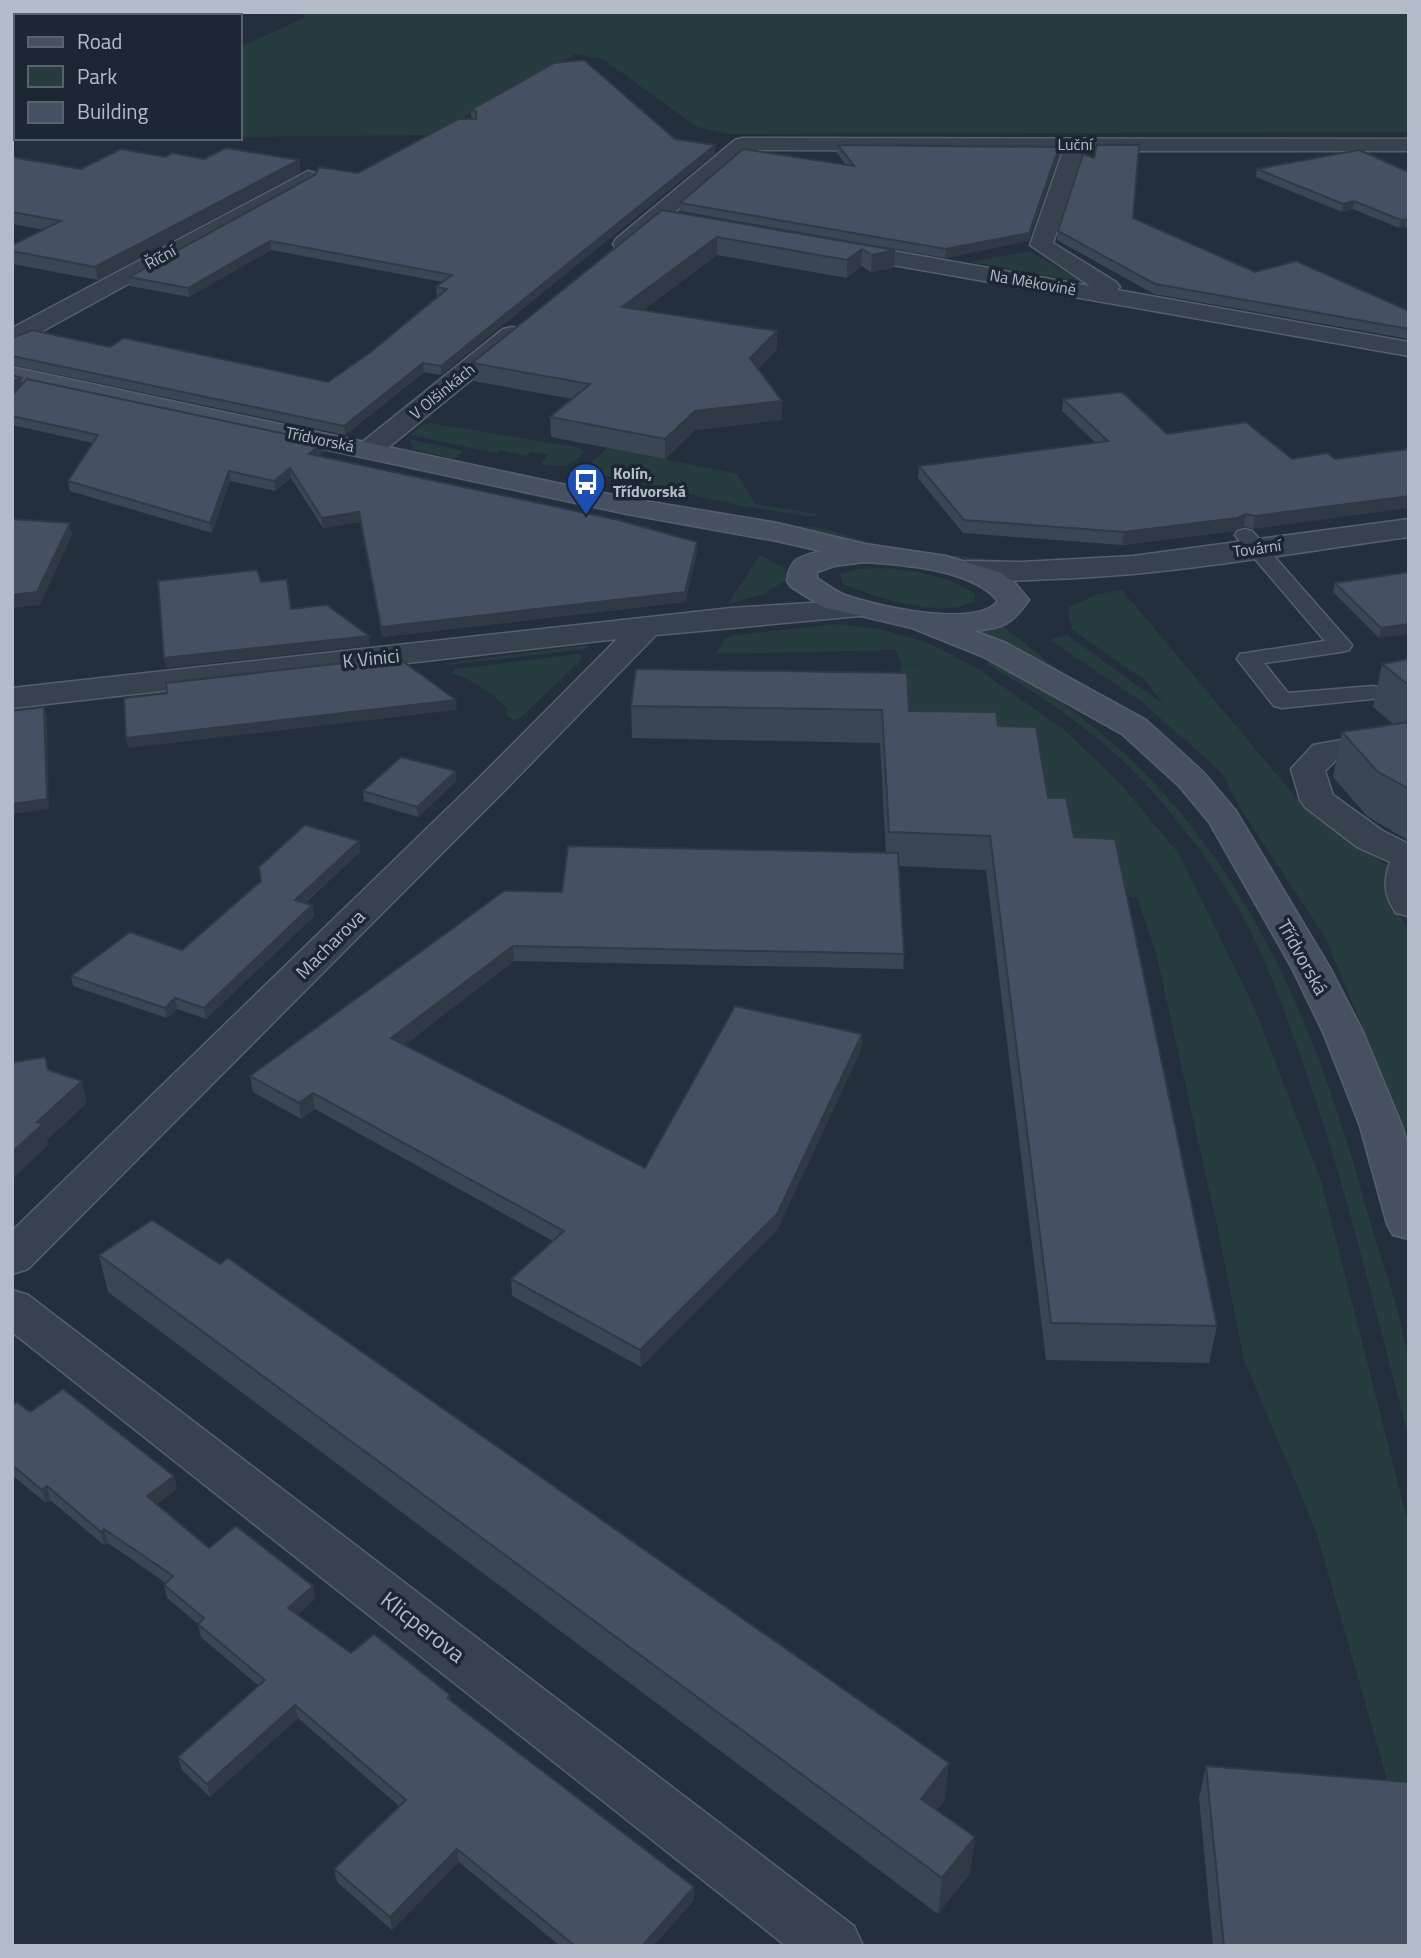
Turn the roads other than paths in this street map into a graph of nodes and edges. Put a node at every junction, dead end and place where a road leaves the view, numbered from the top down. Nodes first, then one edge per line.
1 (1075, 144) junction
2 (1339, 144) junction
3 (1409, 145) edge
4 (1385, 163) edge
5 (308, 177) edge
6 (657, 216) junction
7 (684, 221) edge
8 (817, 244) edge
9 (1041, 245) junction
10 (1015, 250) edge
11 (989, 255) edge
12 (604, 260) edge
13 (937, 265) junction
14 (1125, 298) junction
15 (529, 321) edge
16 (12, 338) edge
17 (1409, 349) edge
18 (12, 374) edge
19 (369, 450) junction
20 (627, 506) junction
21 (1407, 530) edge
22 (1252, 541) junction
23 (865, 554) junction
24 (1105, 568) junction
25 (967, 570) junction
26 (803, 574) junction
27 (1010, 607) junction
28 (859, 609) junction
29 (731, 617) junction
30 (923, 622) junction
31 (645, 628) junction
32 (1373, 693) dead end
33 (12, 698) edge
34 (1134, 727) junction
35 (1409, 738) edge
36 (1409, 858) edge
37 (1409, 905) edge
38 (1409, 1224) edge
39 (12, 1258) edge
40 (12, 1307) edge
41 (833, 1946) edge

1 - 2 street, Luční
1 - 6 street, Luční
1 - 9 street
2 - 3 street, Luční
2 - 4 street
5 - 16 street, Říční
6 - 7 street
6 - 12 street
8 - 13 street, Na Měkovině
9 - 10 street
9 - 14 street
11 - 13 street
13 - 14 street, Na Měkovině
14 - 17 street, Na Měkovině
15 - 19 street, V Olšinkách
18 - 19 main road, Třídvorská
19 - 20 main road, Třídvorská
20 - 23 main road, Třídvorská
20 - 26 main road, Třídvorská
21 - 22 street, Tovární
22 - 24 street, Tovární
22 - 32 lane
23 - 25 main road, Třídvorská
23 - 26 main road
24 - 25 street, Tovární
24 - 27 street, Tovární
25 - 27 main road, Třídvorská
26 - 28 main road, Třídvorská
26 - 29 street, K Vinici
27 - 30 main road
27 - 34 main road, Třídvorská
28 - 29 street, K Vinici
28 - 30 main road, Třídvorská
29 - 31 street, K Vinici
30 - 34 main road, Třídvorská
31 - 33 street, K Vinici
31 - 39 street, Macharova
34 - 38 main road, Třídvorská
35 - 36 street
36 - 37 street
40 - 41 street, Klicperova

